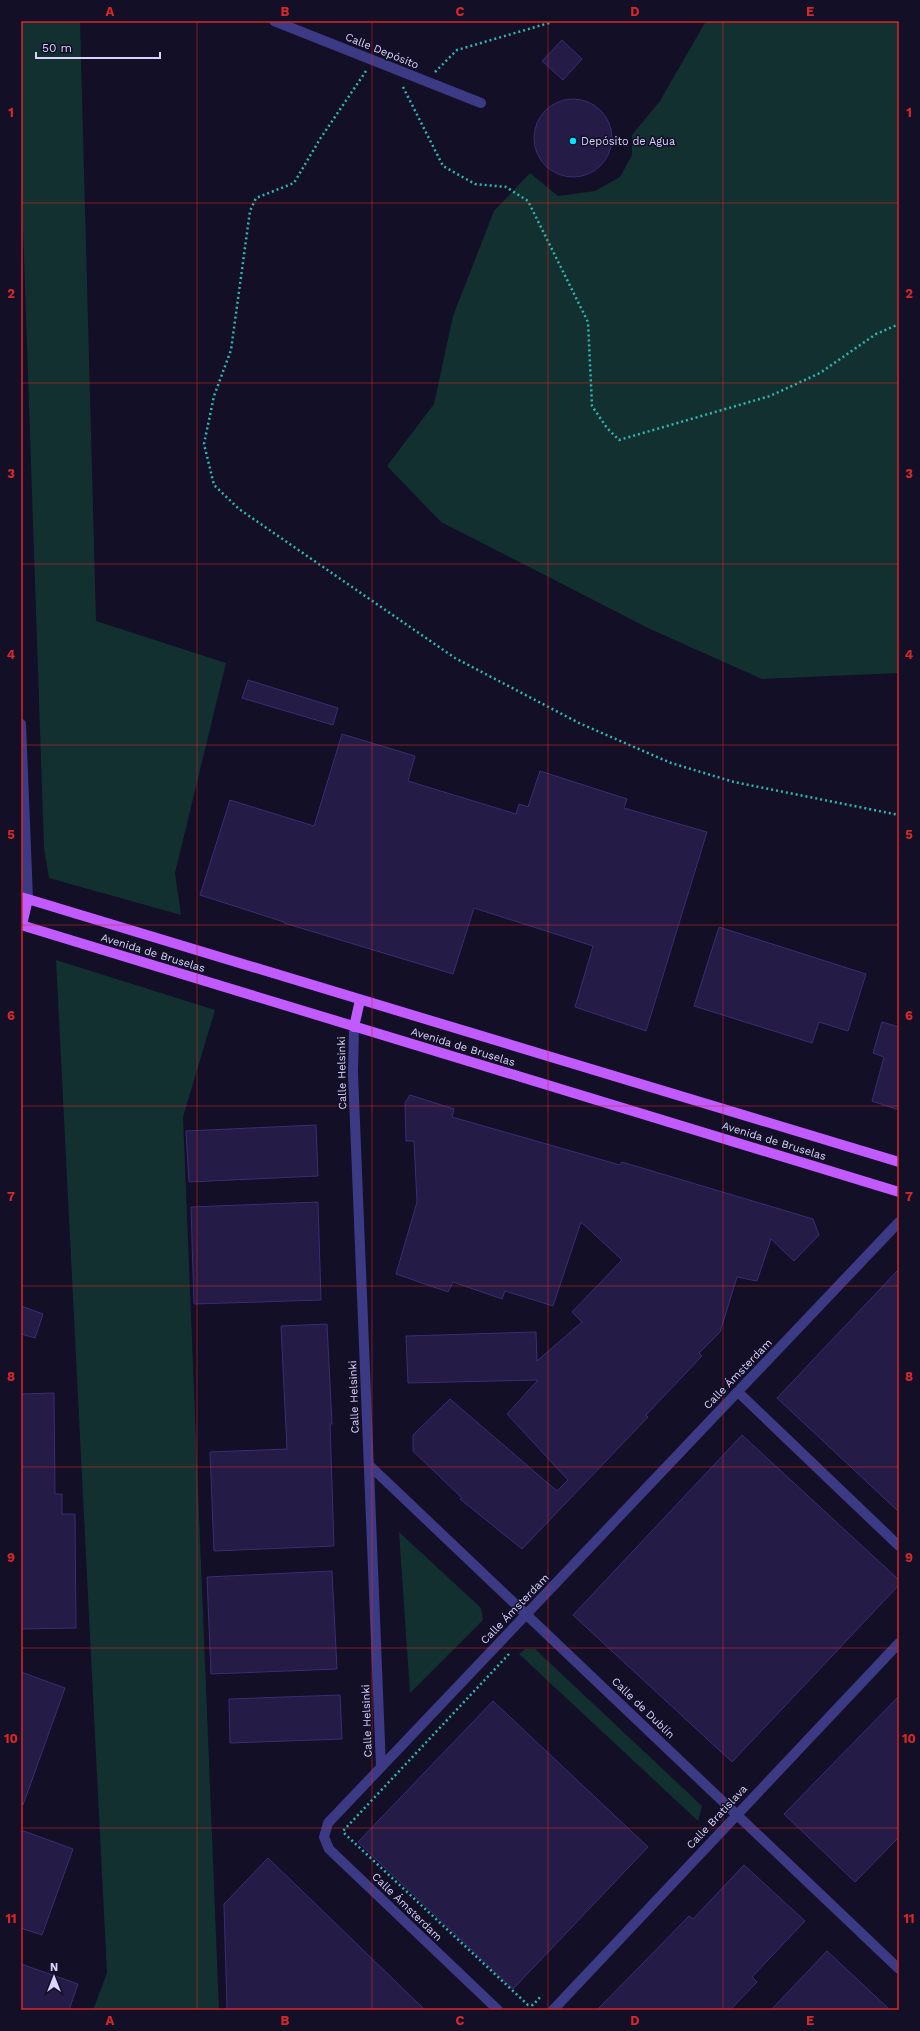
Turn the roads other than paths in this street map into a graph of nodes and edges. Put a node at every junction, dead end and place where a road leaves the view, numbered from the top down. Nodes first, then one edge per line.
1 (274, 21) edge
2 (481, 103) dead end
3 (21, 724) edge
4 (25, 898) edge
5 (22, 925) edge
6 (360, 1000) junction
7 (354, 1026) junction
8 (899, 1162) edge
9 (899, 1192) edge
10 (899, 1222) edge
11 (738, 1392) junction
12 (369, 1465) junction
13 (899, 1546) edge
14 (526, 1614) junction
15 (899, 1643) edge
16 (380, 1767) junction
17 (736, 1814) junction
18 (899, 1969) edge
19 (498, 2010) edge
20 (553, 2010) edge

1 - 2 street, Calle Depósito
3 - 4 street
4 - 5 main road
4 - 6 main road, Avenida de Bruselas
5 - 7 main road, Avenida de Bruselas
6 - 7 main road
6 - 8 main road, Avenida de Bruselas
7 - 9 main road, Avenida de Bruselas
7 - 12 street, Calle Helsinki
10 - 11 street, Calle Ámsterdam
11 - 13 street
11 - 14 street, Calle Ámsterdam
12 - 14 street, Calle de Dublín
12 - 16 street, Calle Helsinki
14 - 16 street, Calle Ámsterdam
14 - 17 street, Calle de Dublín
15 - 17 street, Calle Bratislava
16 - 19 street, Calle Ámsterdam
17 - 18 street, Calle de Dublín
17 - 20 street, Calle Bratislava

